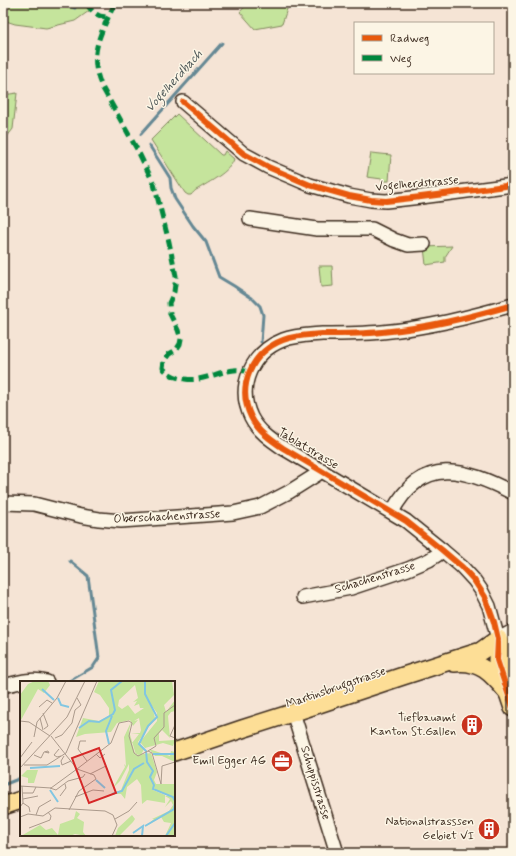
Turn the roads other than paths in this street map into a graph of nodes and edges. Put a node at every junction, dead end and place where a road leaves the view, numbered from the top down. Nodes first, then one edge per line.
1 (183, 102) dead end
2 (513, 185) edge
3 (250, 219) dead end
4 (424, 244) dead end
5 (513, 305) edge
6 (322, 470) junction
7 (513, 493) edge
8 (3, 503) edge
9 (392, 512) junction
10 (442, 550) junction
11 (303, 597) dead end
12 (508, 636) edge
13 (434, 666) junction
14 (513, 667) edge
15 (20, 681) edge
16 (20, 681) edge
17 (44, 681) edge
18 (3, 686) edge
19 (511, 701) edge
20 (289, 709) junction
21 (175, 741) edge
22 (175, 752) edge
23 (20, 800) edge
24 (3, 806) edge
25 (337, 853) edge

1 - 2 street, Vogelherdstrasse
3 - 4 street
5 - 6 street, Tablatstrasse
6 - 8 street, Oberschachenstrasse
6 - 9 street, Tablatstrasse
7 - 9 street
9 - 10 street, Tablatstrasse
10 - 11 street, Schachenstrasse
10 - 12 street, Tablatstrasse
12 - 13 main road, Martinsbruggstrasse
12 - 14 main road
12 - 19 main road
12 - 20 main road, Martinsbruggstrasse
13 - 19 main road, Martinsbruggstrasse
13 - 20 main road, Martinsbruggstrasse
15 - 17 street
16 - 18 street
20 - 21 main road, Martinsbruggstrasse
20 - 22 main road, Martinsbruggstrasse
20 - 25 street, Schuppisstrasse
23 - 24 main road

